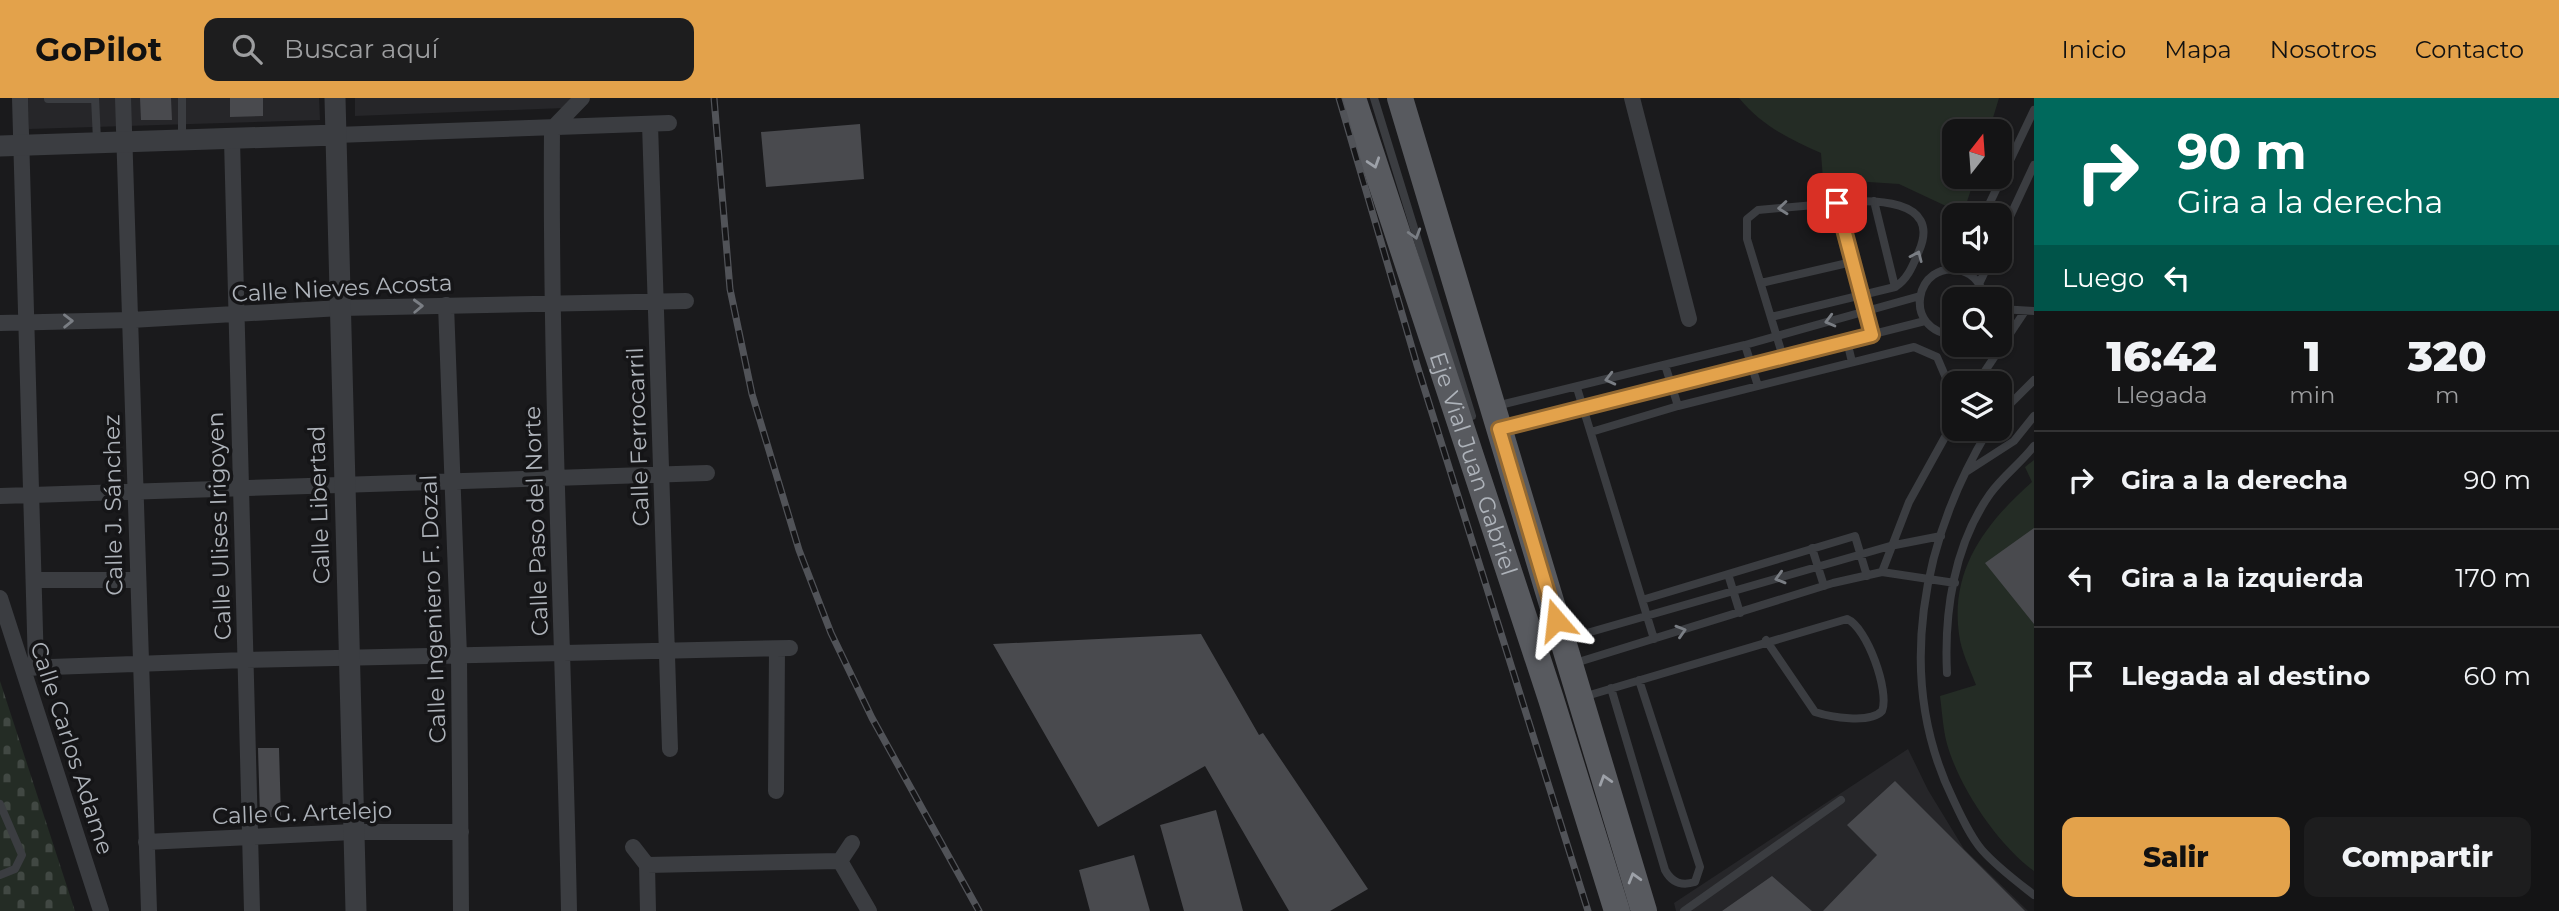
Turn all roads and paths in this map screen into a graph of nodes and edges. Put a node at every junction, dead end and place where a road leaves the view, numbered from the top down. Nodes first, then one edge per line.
1 (20, 98) edge
2 (95, 98) edge
3 (123, 98) edge
4 (182, 98) edge
5 (335, 98) edge
6 (582, 98) edge
7 (1353, 98) edge
8 (1374, 98) edge
9 (1400, 98) edge
10 (1632, 98) edge
11 (48, 99) edge
12 (2034, 110) edge
13 (669, 123) dead end
14 (650, 124) junction
15 (552, 129) junction
16 (336, 135) junction
17 (232, 140) junction
18 (182, 141) junction
19 (125, 143) junction
20 (97, 144) junction
21 (22, 145) junction
22 (0, 146) edge
23 (2034, 165) edge
24 (1874, 201) junction
25 (1837, 203) junction
26 (1990, 203) edge
27 (2012, 212) edge
28 (1852, 262) junction
29 (1943, 273) edge
30 (1962, 273) edge
31 (1984, 273) edge
32 (1761, 283) junction
33 (1979, 284) junction
34 (1895, 287) junction
35 (1980, 287) edge
36 (1861, 295) junction
37 (1920, 296) junction
38 (686, 301) dead end
39 (655, 302) junction
40 (550, 303) junction
41 (446, 305) junction
42 (341, 308) junction
43 (2012, 310) edge
44 (1866, 311) junction
45 (2030, 311) edge
46 (235, 316) junction
47 (1771, 317) junction
48 (131, 320) junction
49 (1689, 320) dead end
50 (1925, 321) junction
51 (27, 322) junction
52 (0, 323) edge
53 (1942, 333) edge
54 (1872, 335) junction
55 (1776, 336) junction
56 (1847, 341) junction
57 (1745, 345) junction
58 (1783, 357) junction
59 (1852, 362) junction
60 (1665, 365) junction
61 (1751, 365) junction
62 (1943, 371) edge
63 (1986, 371) edge
64 (2034, 380) edge
65 (1670, 386) junction
66 (1758, 386) junction
67 (1577, 388) junction
68 (2012, 402) edge
69 (1678, 406) junction
70 (1583, 407) junction
71 (2034, 416) edge
72 (1488, 421) junction
73 (1591, 432) junction
74 (1943, 441) edge
75 (1983, 441) edge
76 (2034, 446) edge
77 (1966, 472) junction
78 (707, 473) dead end
79 (663, 475) junction
80 (559, 478) junction
81 (452, 481) junction
82 (344, 485) junction
83 (242, 488) junction
84 (135, 491) junction
85 (32, 495) junction
86 (0, 496) edge
87 (1507, 533) dead end
88 (1941, 536) junction
89 (1890, 545) junction
90 (1812, 548) junction
91 (1521, 553) junction
92 (1861, 554) junction
93 (1818, 566) junction
94 (1882, 572) junction
95 (1728, 575) junction
96 (1867, 576) junction
97 (1927, 578) junction
98 (35, 580) junction
99 (136, 580) junction
100 (1955, 583) junction
101 (1824, 586) junction
102 (1733, 591) junction
103 (0, 598) edge
104 (1642, 600) junction
105 (1740, 613) junction
106 (1648, 617) junction
107 (1654, 639) junction
108 (1766, 640) junction
109 (667, 650) junction
110 (563, 652) junction
111 (1566, 653) junction
112 (458, 656) junction
113 (350, 657) junction
114 (246, 660) junction
115 (140, 664) junction
116 (30, 668) junction
117 (1947, 673) dead end
118 (1639, 680) junction
119 (1611, 688) junction
120 (1580, 698) junction
121 (1551, 699) junction
122 (670, 749) dead end
123 (776, 791) dead end
124 (1841, 800) dead end
125 (0, 804) edge
126 (353, 832) junction
127 (461, 832) junction
128 (250, 838) junction
129 (146, 842) junction
130 (852, 843) dead end
131 (633, 847) dead end
132 (841, 862) junction
133 (647, 865) junction
134 (0, 875) edge
135 (2034, 895) edge
136 (101, 911) edge
137 (149, 911) edge
138 (252, 911) edge
139 (356, 911) edge
140 (461, 911) edge
141 (569, 911) edge
142 (648, 911) edge
143 (869, 911) edge
144 (1601, 911) edge
145 (1617, 911) edge
146 (1644, 911) edge
147 (1684, 911) edge

1 - 21 street
2 - 11 lane
2 - 20 lane
3 - 19 street, Calle J. Sánchez
4 - 18 lane
5 - 16 street, Calle Libertad
6 - 15 street
7 -> 91 main road, Eje Vial Juan Gabriel
8 -> 72 lane
9 - 72 main road, Eje Vial Juan Gabriel
10 - 49 street
12 - 26 lane
13 - 14 street
14 - 15 street
14 - 39 street, Calle Ferrocarril
15 - 16 street
15 - 40 street, Calle Paso del Norte
16 - 17 street
16 - 42 street, Calle Libertad
17 - 18 street
17 - 46 street, Calle Ulises Irigoyen
18 - 19 street
19 - 20 street
19 - 48 street, Calle J. Sánchez
20 - 21 street
21 - 22 street
21 - 51 street
23 - 27 lane
24 - 25 lane
24 - 34 lane
34 -> 24 lane
25 - 28 lane
25 -> 32 lane
28 - 32 lane
28 - 36 lane
29 - 37 lane
30 - 33 lane
31 - 33 lane
32 - 47 lane
33 - 35 lane
34 - 36 lane
36 - 44 lane
36 - 47 lane
37 - 44 lane
37 - 50 lane
38 - 39 street, Calle Nieves Acosta
39 - 40 street, Calle Nieves Acosta
39 - 79 street, Calle Ferrocarril
40 - 41 street, Calle Nieves Acosta
40 - 80 street, Calle Paso del Norte
42 -> 41 street, Calle Nieves Acosta
41 - 81 street, Calle Ingeniero F. Dozal
42 - 46 street, Calle Nieves Acosta
42 - 82 street, Calle Libertad
43 - 45 lane
44 - 54 lane
44 -> 55 lane
45 - 63 lane
46 - 48 street, Calle Nieves Acosta
46 - 83 street, Calle Ulises Irigoyen
47 - 55 lane
51 -> 48 street, Calle Nieves Acosta
48 - 84 street, Calle J. Sánchez
50 - 53 lane
50 - 54 lane
51 - 52 street, Calle Nieves Acosta
51 - 85 street
54 - 56 lane
55 - 57 lane
55 - 58 lane
56 - 58 lane
56 - 59 lane
57 - 60 lane
57 - 61 lane
58 - 61 lane
59 - 62 lane
59 - 66 lane
60 - 65 lane
60 -> 67 lane
61 - 65 lane
61 - 66 lane
64 - 68 lane
65 - 69 lane
65 - 70 lane
66 - 69 lane
67 - 70 lane
67 - 72 lane
69 - 73 lane
70 - 72 lane
70 - 73 lane
71 - 77 lane
72 - 91 main road, Eje Vial Juan Gabriel
73 - 104 lane
74 - 89 lane
75 - 77 lane
76 - 100 lane
77 - 88 lane
78 - 79 street
79 - 80 street
79 - 109 street, Calle Ferrocarril
80 - 81 street
80 - 110 street, Calle Paso del Norte
81 - 82 street
81 - 112 street, Calle Ingeniero F. Dozal
82 - 83 street
82 - 113 street, Calle Libertad
83 - 84 street
83 - 114 street, Calle Ulises Irigoyen
84 - 85 street
84 - 99 street, Calle J. Sánchez
85 - 86 street
85 - 98 street
87 - 91 lane
88 - 89 lane
88 - 97 lane
89 - 92 lane
89 - 94 lane
90 - 92 lane
90 - 93 lane
90 - 95 lane
91 - 111 main road, Eje Vial Juan Gabriel
91 - 121 main road, Eje Vial Juan Gabriel
92 - 93 lane
92 - 96 lane
93 - 101 lane
93 -> 102 lane
94 - 96 lane
94 - 97 lane
95 - 102 lane
95 - 104 lane
96 - 101 lane
97 - 100 lane
97 - 135 lane
98 - 99 street
98 - 116 street
99 - 115 street, Calle J. Sánchez
100 - 117 lane
101 - 105 lane
102 - 105 lane
102 - 106 lane
103 - 116 street, Calle Carlos Adame
104 - 106 lane
107 -> 105 lane
106 - 107 lane
106 - 111 lane
107 - 111 lane
108 - 108 lane
108 - 118 lane
109 - 110 street
109 - 122 street, Calle Ferrocarril
109 - 123 street
110 - 112 street
110 - 141 street, Calle Paso del Norte
111 - 120 main road, Eje Vial Juan Gabriel
112 - 113 street
112 - 127 street, Calle Ingeniero F. Dozal
113 - 114 street
113 - 126 street, Calle Libertad
114 - 115 street
114 - 128 street, Calle Ulises Irigoyen
115 - 116 street
115 - 129 street, Calle J. Sánchez
116 - 136 street, Calle Carlos Adame
118 - 119 lane
118 - 119 lane
119 - 120 lane
146 -> 120 main road, Eje Vial Juan Gabriel
121 - 144 main road
121 - 145 main road, Eje Vial Juan Gabriel
124 - 147 lane
125 - 134 lane
126 - 127 street, Calle G. Artelejo
126 - 128 street, Calle G. Artelejo
126 - 139 street, Calle Libertad
127 - 140 street, Calle Ingeniero F. Dozal
128 - 129 street, Calle G. Artelejo
128 - 138 street, Calle Ulises Irigoyen
129 - 137 street, Calle J. Sánchez
130 - 132 street
131 - 133 street
132 - 133 street
132 - 143 street
133 - 142 street

